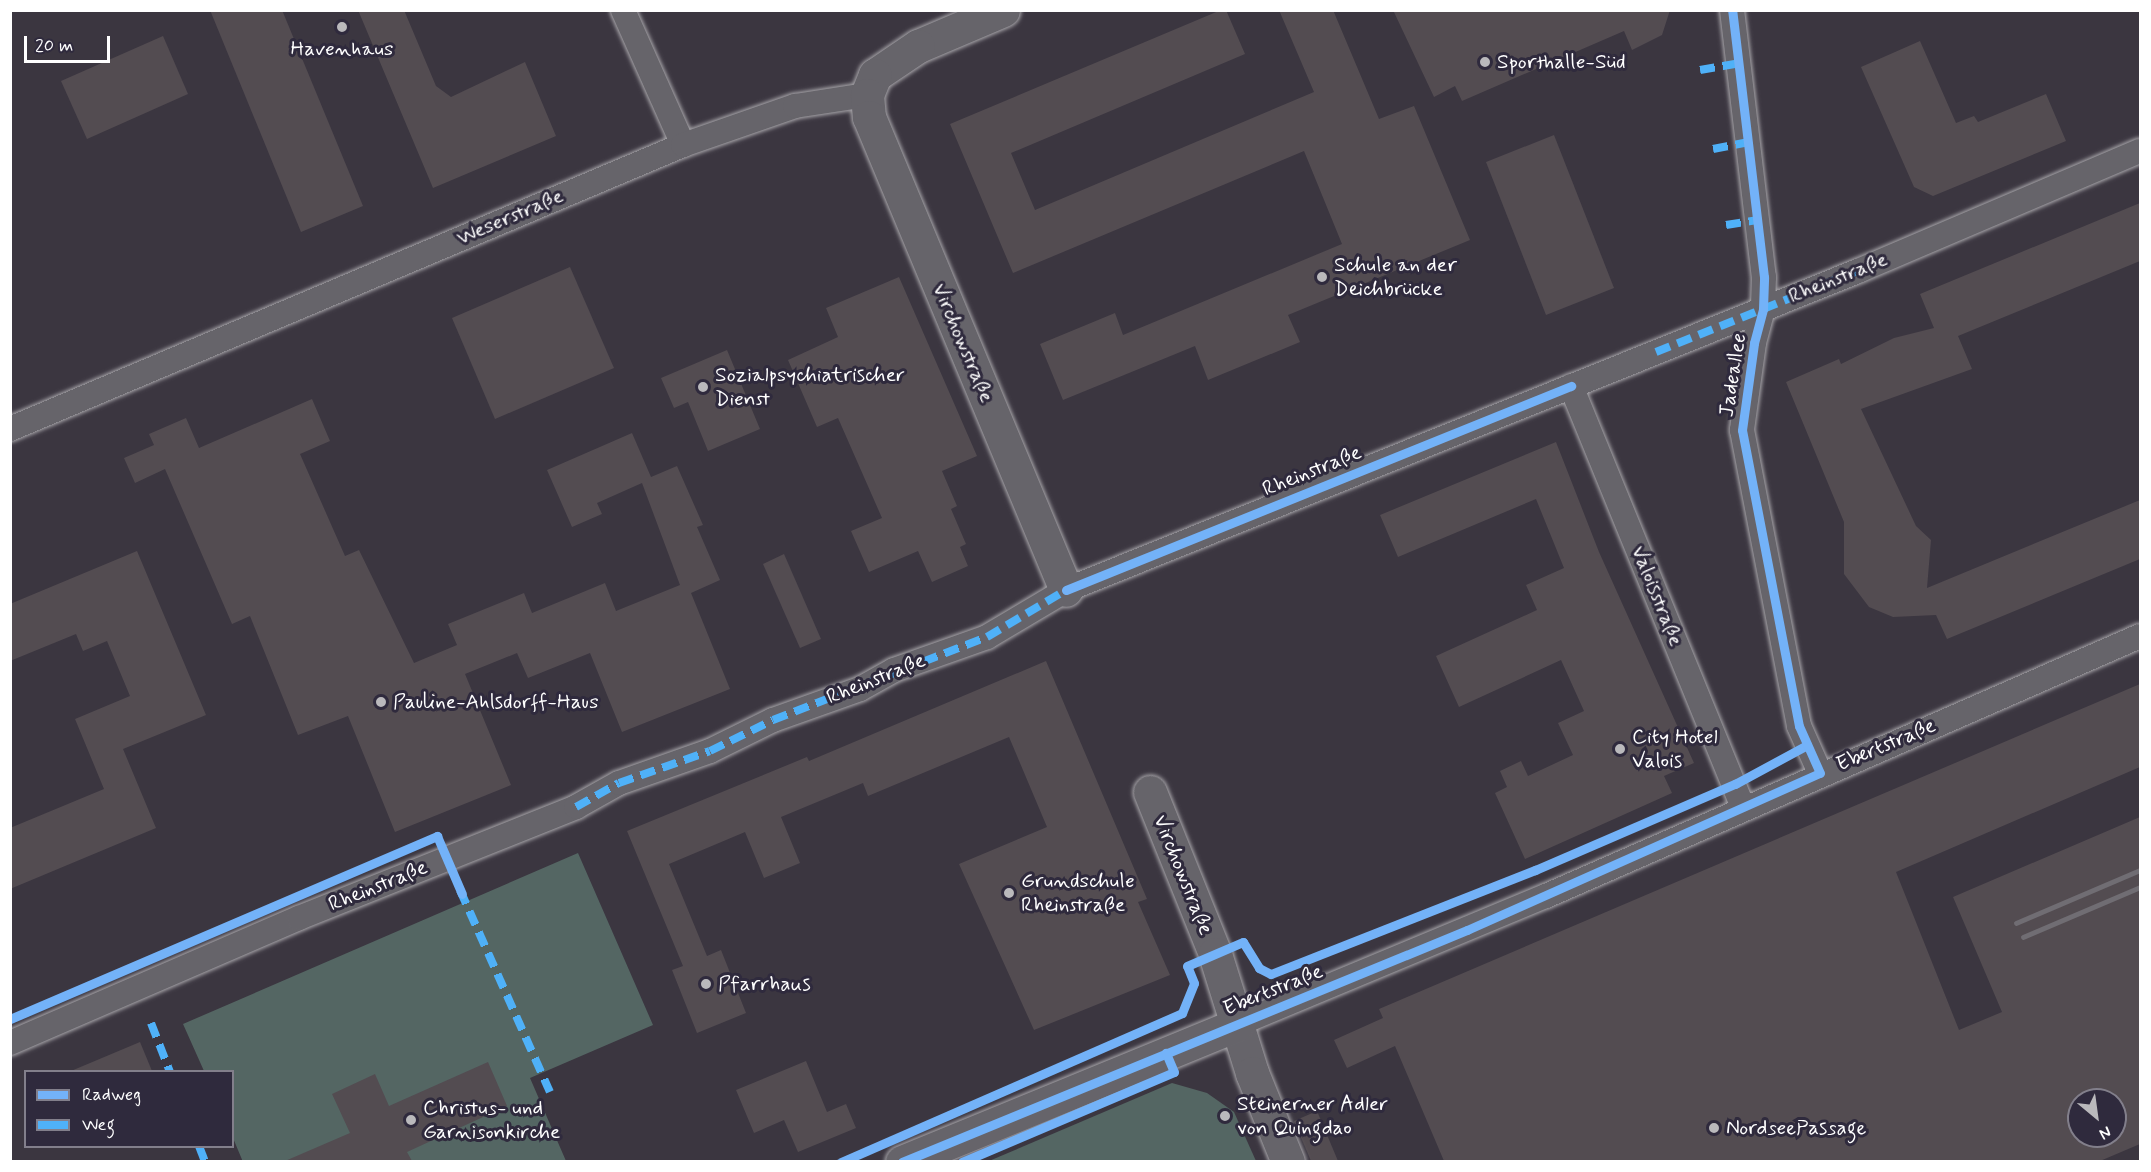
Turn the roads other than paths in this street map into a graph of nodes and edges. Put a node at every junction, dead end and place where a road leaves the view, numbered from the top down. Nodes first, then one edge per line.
1 (623, 10) edge
2 (1003, 10) edge
3 (1732, 10) edge
4 (867, 95) junction
5 (683, 145) junction
6 (2140, 151) edge
7 (1763, 309) junction
8 (1571, 386) junction
9 (10, 429) edge
10 (1066, 590) junction
11 (2140, 636) edge
12 (1820, 773) junction
13 (1150, 792) dead end
14 (1743, 807) junction
15 (1238, 1024) junction
16 (10, 1043) edge
17 (902, 1161) edge
18 (1288, 1161) edge

1 - 5 street
2 - 4 street
3 - 7 street, Jadeallee
4 - 5 street, Weserstraße
4 - 10 street, Virchowstraße
5 - 9 street, Weserstraße
6 - 7 street, Rheinstraße
7 - 8 street, Rheinstraße
7 - 12 street, Jadeallee
8 - 10 street, Rheinstraße
8 - 14 street, Valoisstraße
10 - 16 street, Rheinstraße
11 - 12 street, Ebertstraße
12 - 14 street, Ebertstraße
13 - 15 street, Virchowstraße
14 - 15 street, Ebertstraße
15 - 17 street, Ebertstraße
15 - 18 street, Virchowstraße

